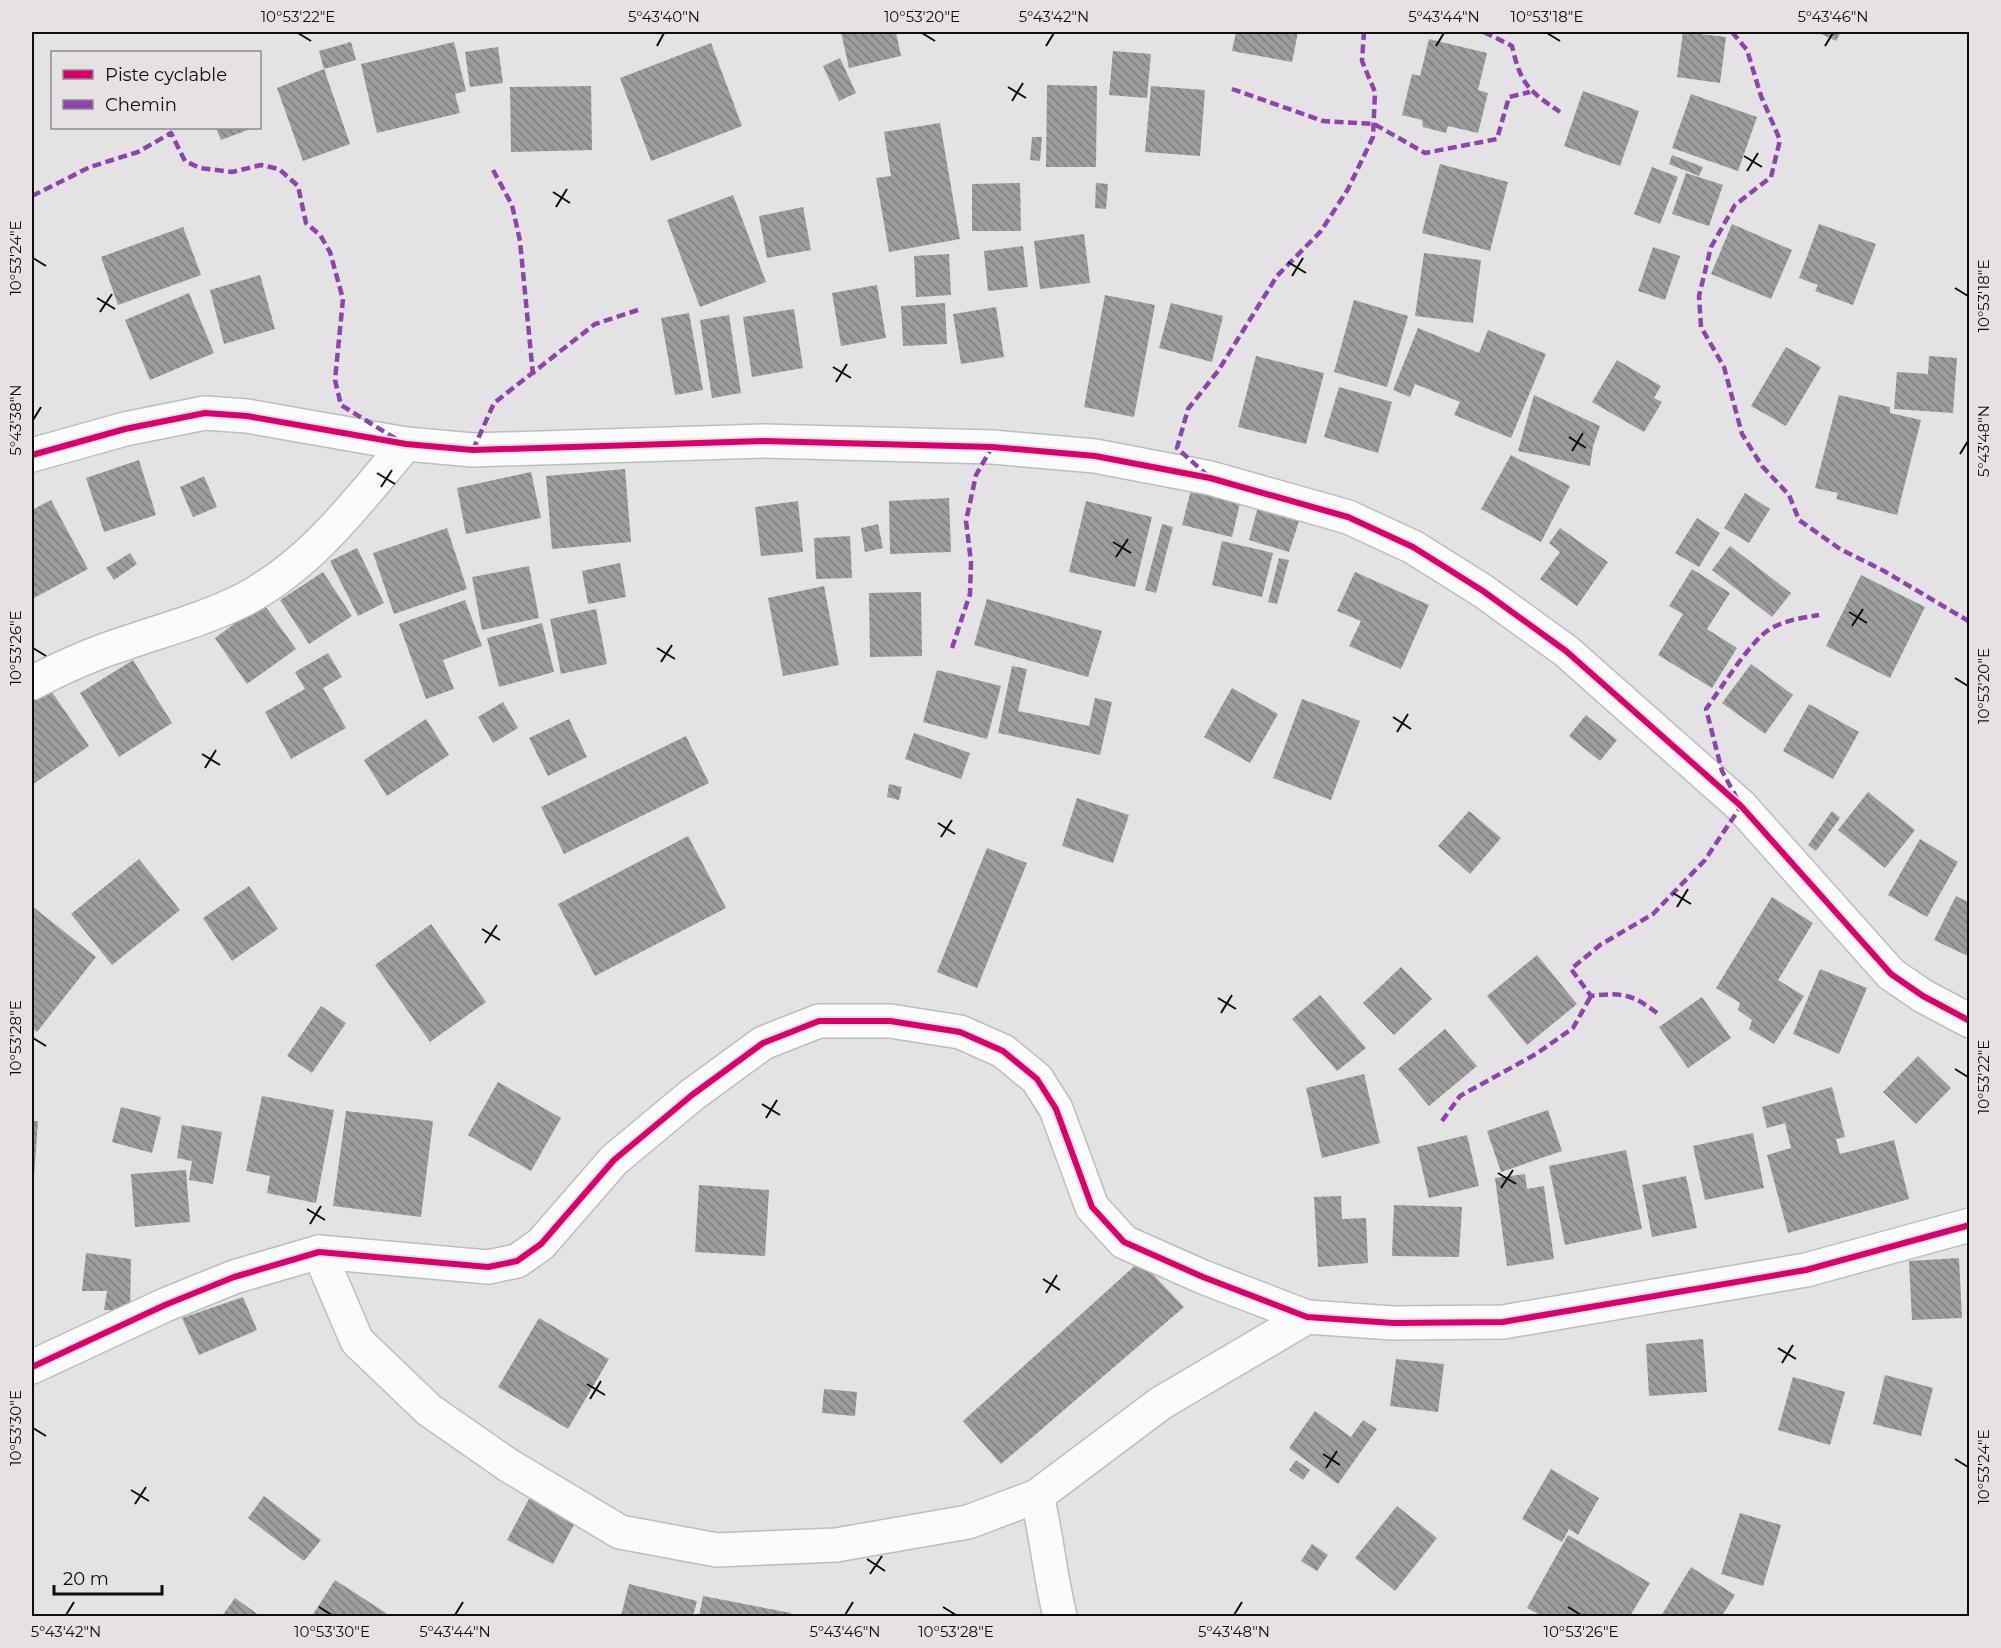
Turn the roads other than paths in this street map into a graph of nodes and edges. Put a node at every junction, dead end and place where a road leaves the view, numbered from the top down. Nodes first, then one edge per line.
1 (406, 444) junction
2 (32, 455) edge
3 (32, 683) edge
4 (1970, 1021) edge
5 (1970, 1225) edge
6 (319, 1252) junction
7 (1307, 1317) junction
8 (32, 1367) edge
9 (1037, 1496) junction
10 (1060, 1617) edge

1 - 2 street
1 - 3 street
1 - 4 street
5 - 7 street
6 - 7 street
6 - 8 street
6 - 9 street
7 - 9 street
9 - 10 street

